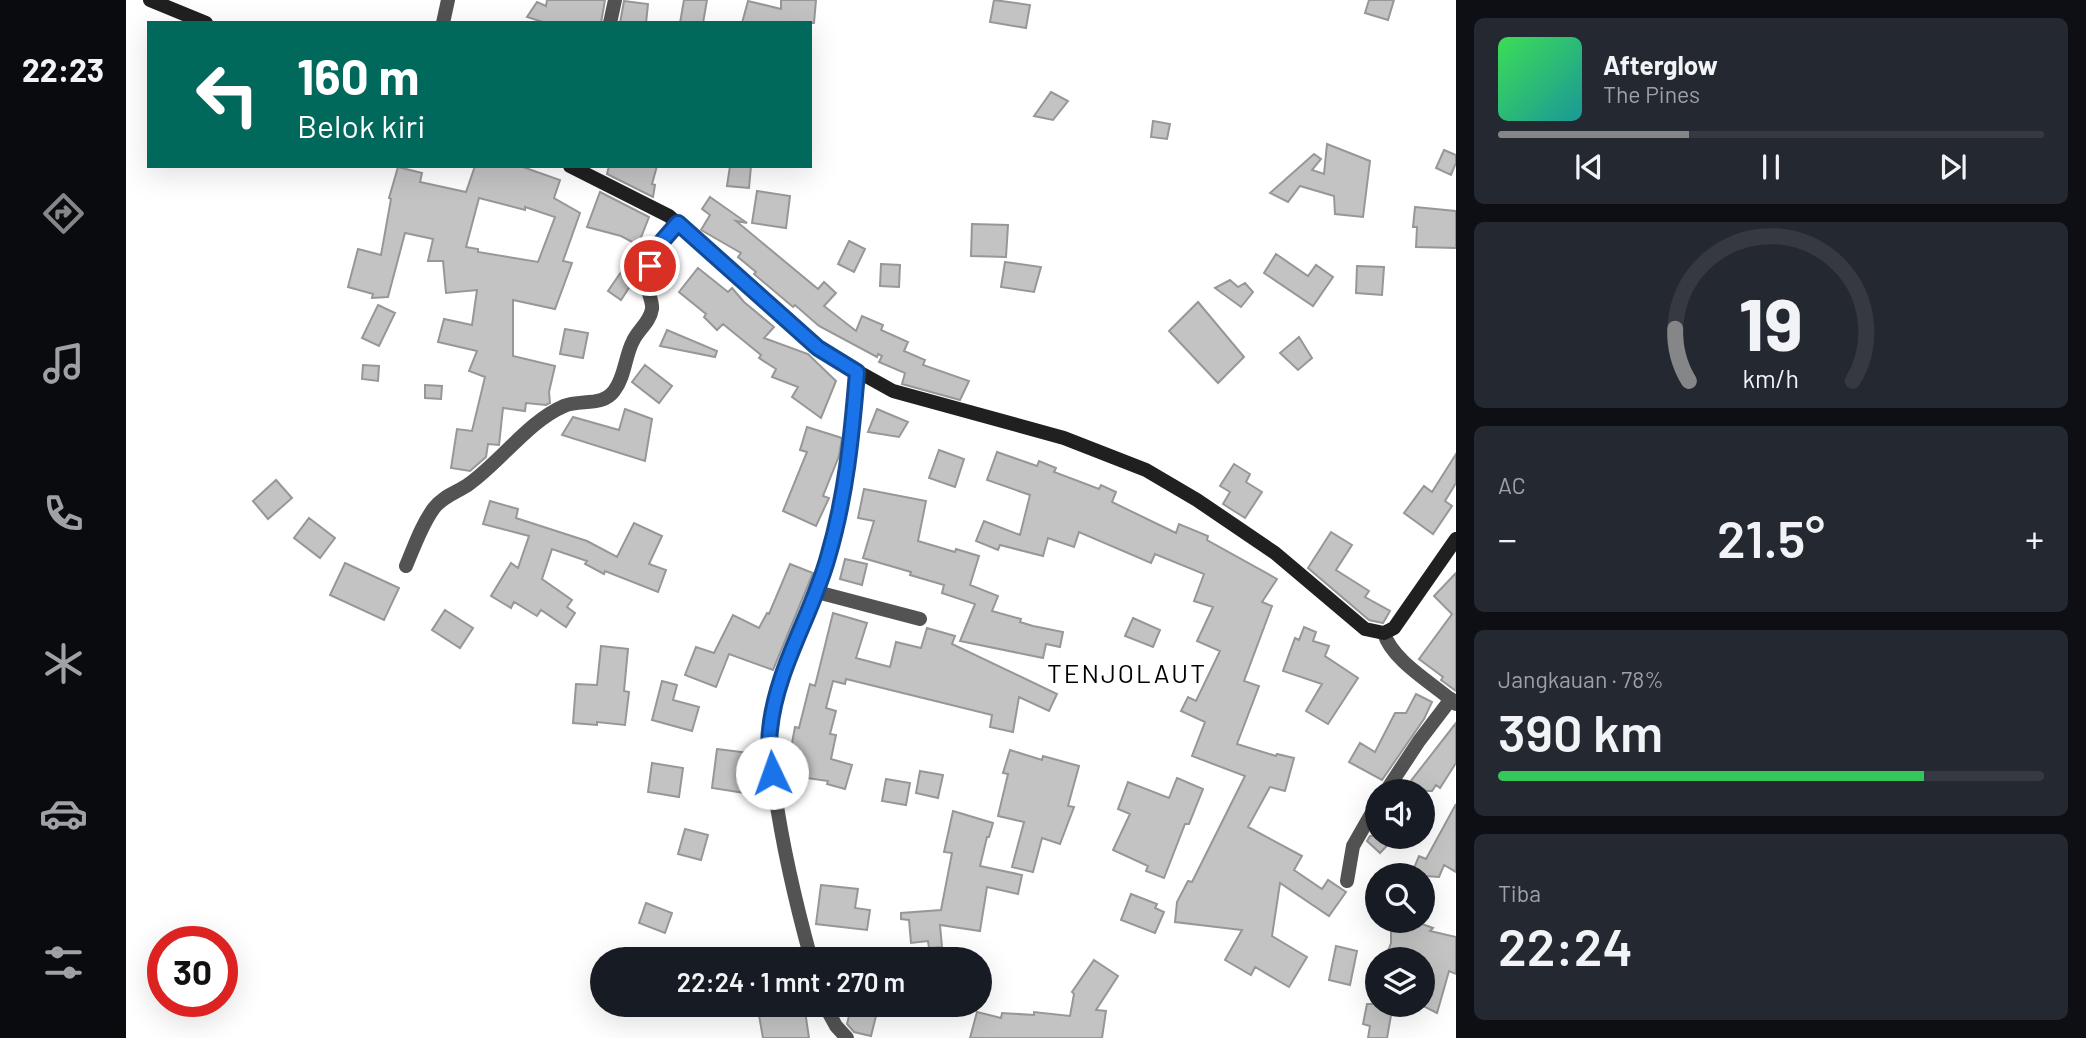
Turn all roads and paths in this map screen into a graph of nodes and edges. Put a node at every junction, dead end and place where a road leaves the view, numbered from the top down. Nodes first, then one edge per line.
1 (150, 0) edge
2 (448, 0) edge
3 (615, 0) edge
4 (201, 21) edge
5 (443, 21) edge
6 (610, 21) edge
7 (575, 168) edge
8 (678, 223) junction
9 (857, 372) junction
10 (1456, 539) edge
11 (406, 566) dead end
12 (817, 592) junction
13 (920, 619) dead end
14 (1384, 633) junction
15 (1453, 701) edge
16 (1394, 779) edge
17 (1365, 825) edge
18 (1347, 881) dead end
19 (808, 947) edge
20 (831, 1017) edge
21 (847, 1038) edge

1 - 4 street
2 - 5 street
3 - 6 street
7 - 8 street
8 - 9 street
8 - 11 street
9 - 12 street
9 - 14 street
10 - 14 street
12 - 13 street
12 - 19 street
14 - 15 street
15 - 16 street
17 - 18 street
20 - 21 street

